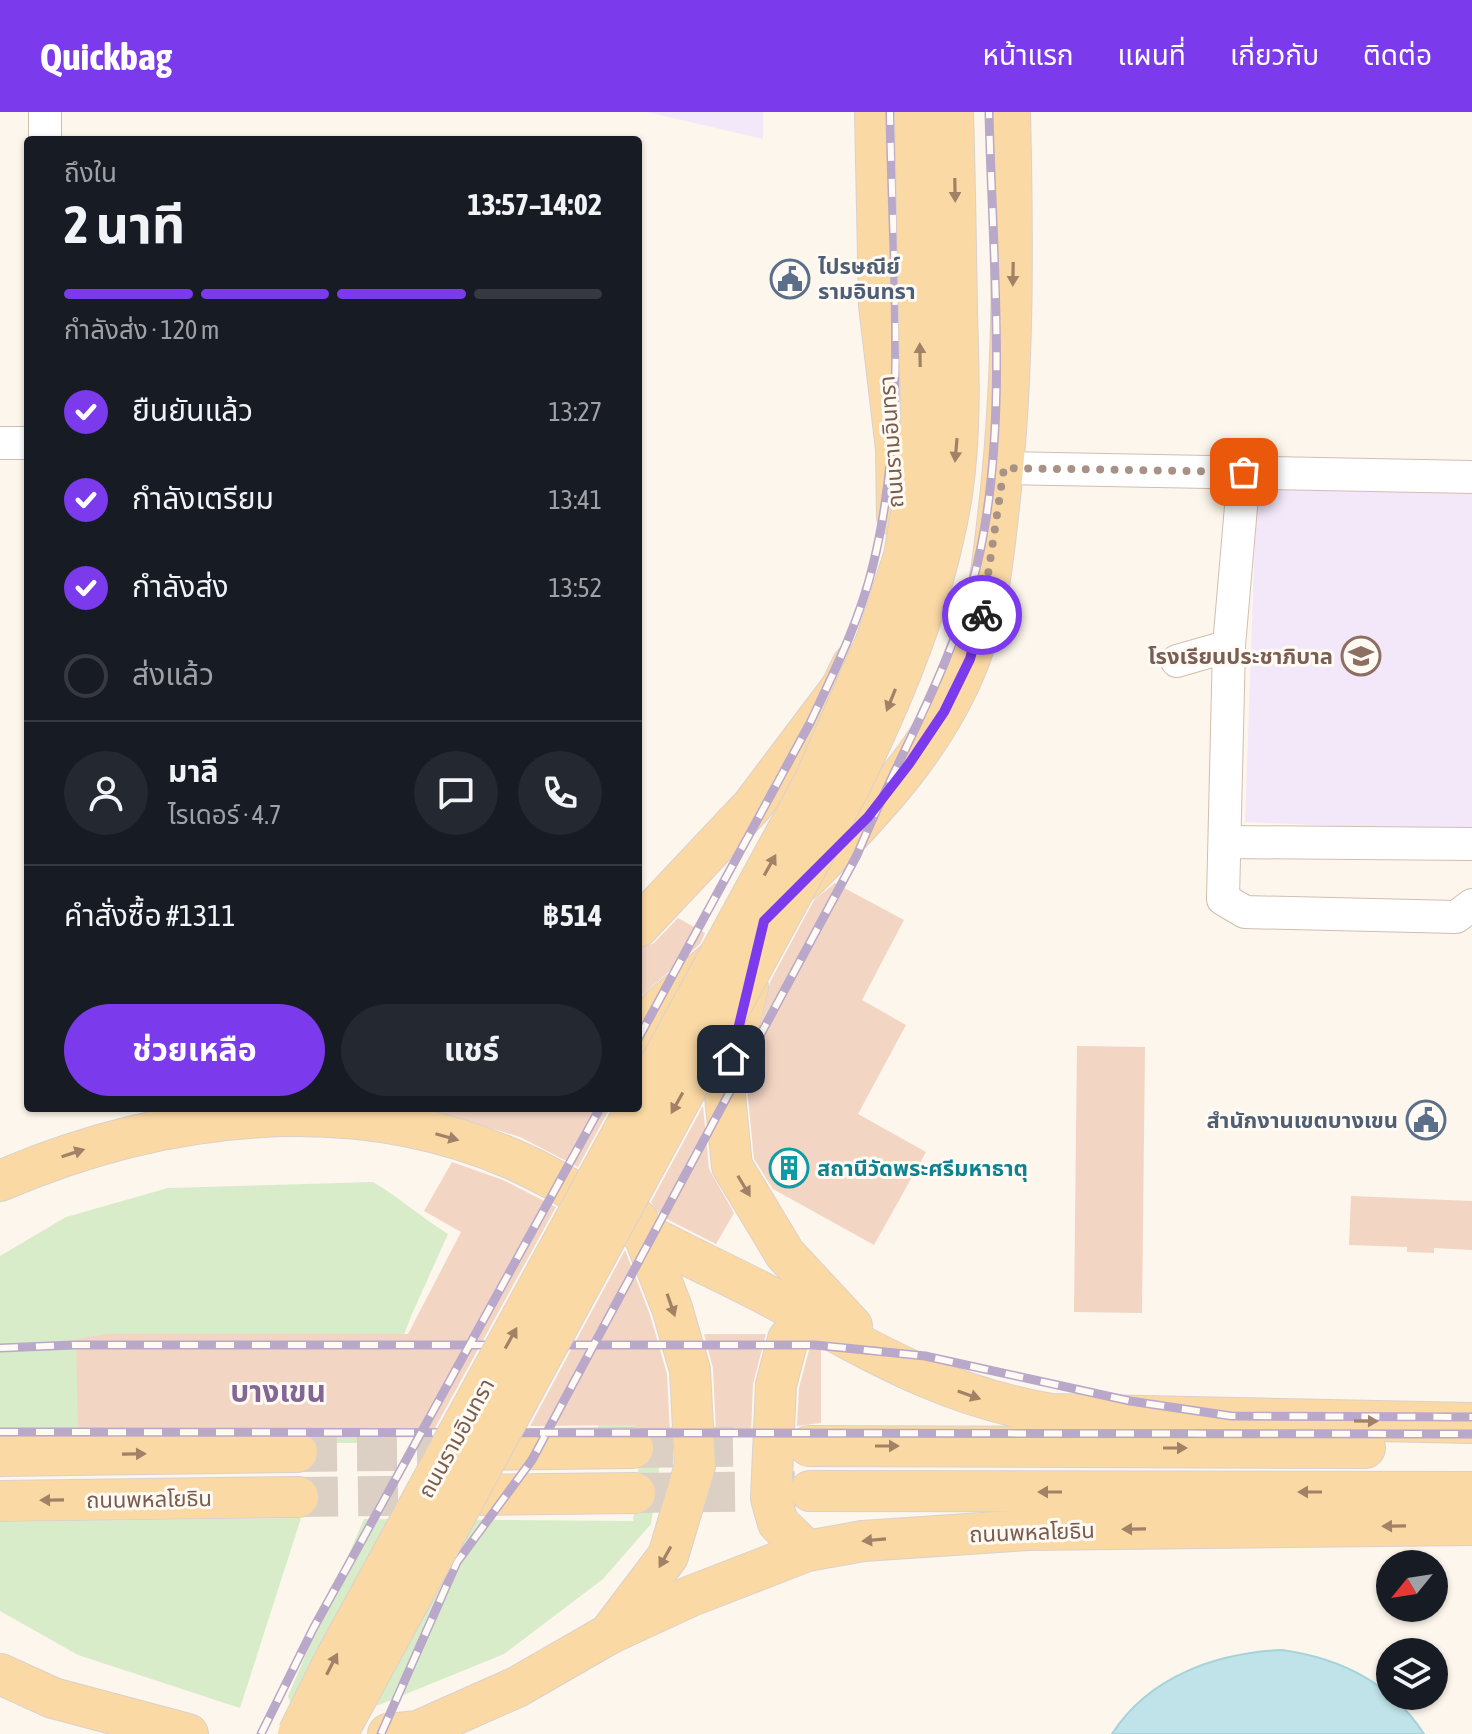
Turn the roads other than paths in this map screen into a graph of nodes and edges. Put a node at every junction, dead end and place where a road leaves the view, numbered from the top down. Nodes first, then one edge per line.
1 (45, 112) edge
2 (875, 112) edge
3 (915, 112) edge
4 (953, 112) edge
5 (1010, 112) edge
6 (45, 136) edge
7 (0, 443) edge
8 (24, 443) edge
9 (1004, 468) junction
10 (1244, 472) junction
11 (1472, 477) edge
12 (1229, 646) junction
13 (1177, 661) dead end
14 (799, 744) junction
15 (878, 804) junction
16 (1225, 842) junction
17 (1472, 844) edge
18 (1472, 905) edge
19 (764, 921) junction
20 (642, 923) edge
21 (642, 1032) edge
22 (642, 1097) edge
23 (617, 1112) edge
24 (634, 1112) edge
25 (389, 1114) edge
26 (0, 1181) edge
27 (643, 1232) junction
28 (819, 1323) junction
29 (896, 1367) junction
30 (1472, 1423) edge
31 (809, 1446) tunnel mouth
32 (633, 1448) tunnel mouth
33 (1472, 1449) edge
34 (477, 1450) tunnel mouth
35 (297, 1452) tunnel mouth
36 (0, 1456) edge
37 (810, 1491) tunnel mouth
38 (1472, 1492) edge
39 (635, 1493) tunnel mouth
40 (473, 1495) tunnel mouth
41 (298, 1497) tunnel mouth
42 (0, 1501) edge
43 (1472, 1525) edge
44 (807, 1551) junction
45 (609, 1634) junction
46 (0, 1674) edge
47 (173, 1733) edge
48 (406, 1733) edge
49 (298, 1734) edge
50 (337, 1734) edge

1 - 6 street
2 - 14 main road, ถนนรามอินทรา
22 -> 3 main road, ถนนรามอินทรา, bridge
4 -> 50 main road, ถนนรามอินทรา, bridge
5 -> 9 main road
7 - 8 street
9 - 10 street
9 - 15 main road
10 - 11 street
10 - 12 street
12 - 13 street
12 - 16 street
14 - 15 main road
14 - 20 main road, ถนนรามอินทรา
15 - 19 main road
16 - 17 street
16 - 18 street
19 - 21 main road
19 -> 29 main road
23 - 27 main road
49 -> 24 main road, ถนนรามอินทรา, bridge
26 -> 25 main road
25 -> 27 main road
27 - 28 main road
27 -> 45 main road
28 - 29 main road
28 - 44 main road
29 -> 30 main road
31 -> 33 main road
32 - 34 main road
36 -> 35 main road, ถนนพหลโยธิน
38 -> 37 main road, ถนนพหลโยธิน
39 - 40 main road
41 -> 42 main road, ถนนพหลโยธิน
43 -> 44 main road, ถนนพหลโยธิน
44 - 45 main road, ถนนพหลโยธิน
45 - 48 main road, ถนนพหลโยธิน
46 - 47 main road

